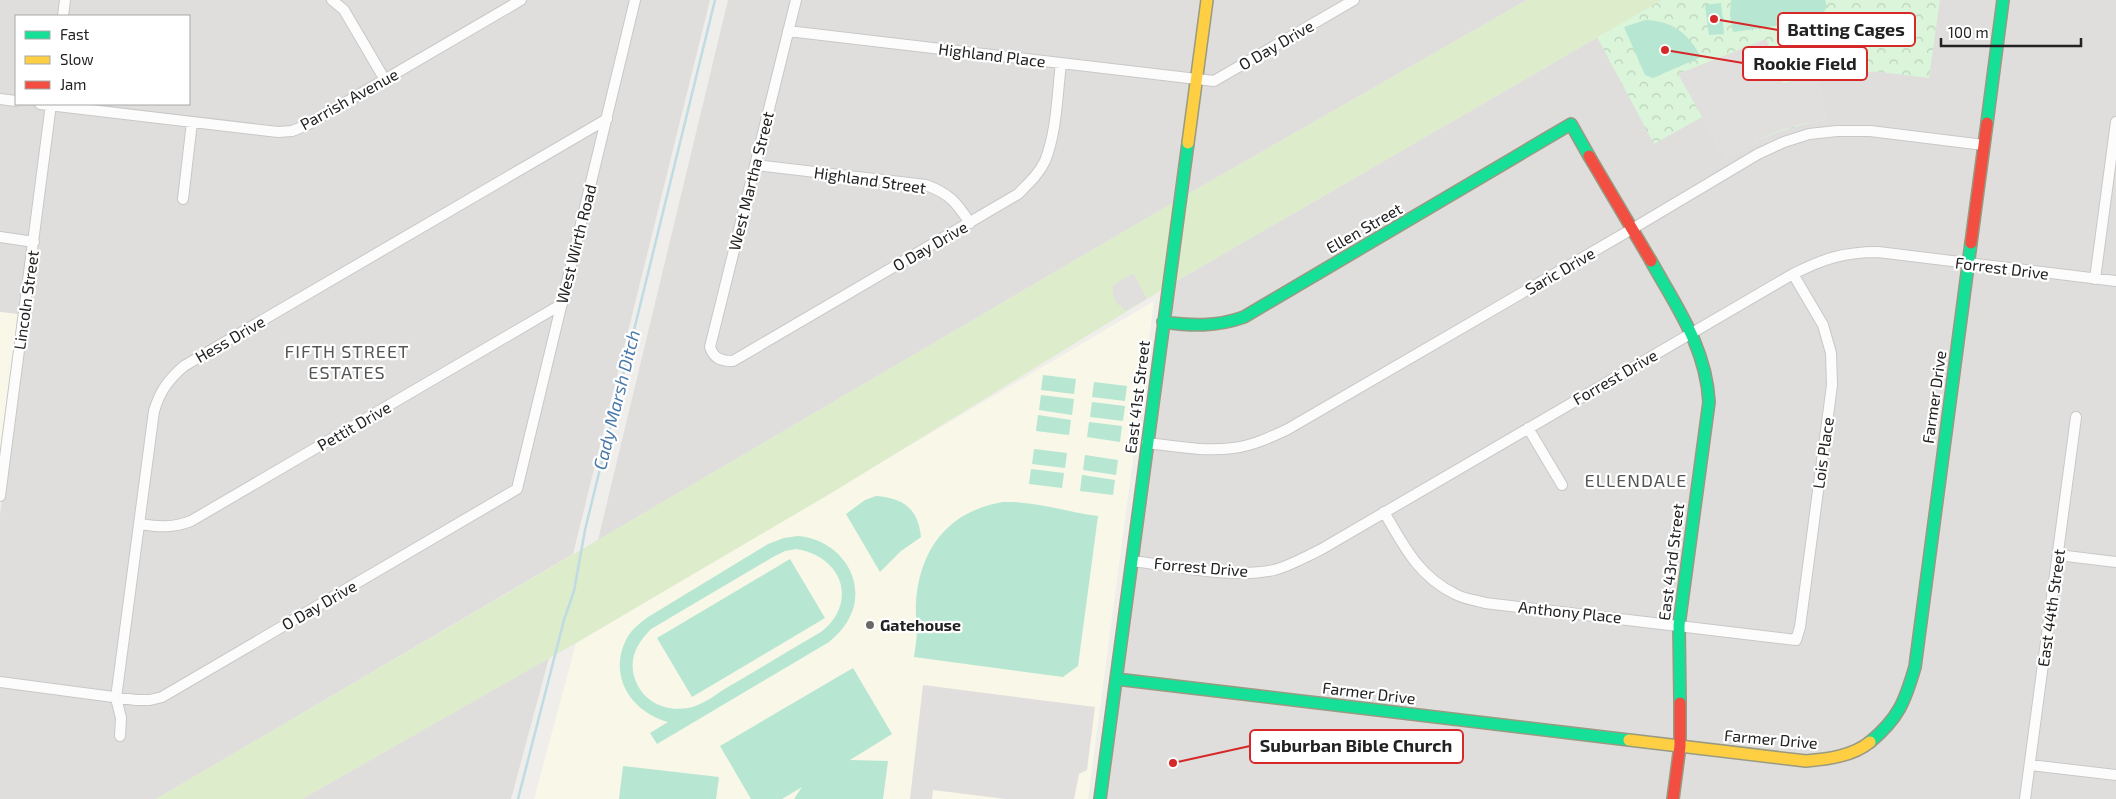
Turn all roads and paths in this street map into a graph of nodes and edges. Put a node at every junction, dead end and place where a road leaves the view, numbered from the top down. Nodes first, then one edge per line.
1 (65, 0) edge
2 (332, 0) edge
3 (521, 0) edge
4 (635, 0) edge
5 (796, 0) edge
6 (1207, 0) edge
7 (1354, 0) edge
8 (2003, 0) edge
9 (63, 15) edge
10 (788, 31) junction
11 (1061, 64) junction
12 (384, 80) junction
13 (1196, 80) junction
14 (0, 99) edge
15 (15, 101) edge
16 (47, 105) edge
17 (55, 105) edge
18 (607, 119) junction
19 (192, 122) junction
20 (2116, 122) edge
21 (1572, 124) joint
22 (1984, 145) junction
23 (755, 165) junction
24 (183, 199) dead end
25 (970, 223) junction
26 (1632, 229) junction
27 (0, 237) edge
28 (34, 242) junction
29 (1968, 264) junction
30 (1793, 274) junction
31 (2096, 278) junction
32 (2116, 281) edge
33 (562, 304) junction
34 (1163, 322) junction
35 (1692, 333) junction
36 (718, 359) joint
37 (2076, 417) dead end
38 (1528, 428) junction
39 (1147, 443) junction
40 (1562, 486) dead end
41 (517, 489) joint
42 (0, 496) edge
43 (1384, 512) junction
44 (140, 524) junction
45 (2058, 555) junction
46 (1132, 561) junction
47 (2116, 562) edge
48 (1679, 625) junction
49 (1796, 640) joint
50 (1116, 679) junction
51 (0, 682) edge
52 (116, 698) junction
53 (120, 736) dead end
54 (1680, 746) junction
55 (2030, 765) junction
56 (2116, 775) edge
57 (1103, 799) edge
58 (1673, 799) edge
59 (2025, 799) edge

1 - 9 street
2 - 12 street
3 - 12 street, Parrish Avenue
4 - 18 street, West Wirth Road
5 - 10 street, West Martha Street
6 - 13 street, East 41st Street
7 - 13 street, O Day Drive
8 - 22 street, Farmer Drive
10 - 11 street, Highland Place
10 - 23 street, West Martha Street
11 - 13 street, Highland Place
11 - 25 street, O Day Drive
12 - 19 street, Parrish Avenue
13 - 34 street, East 41st Street
14 - 15 street
16 - 28 street, Lincoln Street
17 - 19 street, Parrish Avenue
18 - 33 street, West Wirth Road
18 - 44 street, Hess Drive
19 - 24 street
20 - 31 street
21 - 26 street, East 43rd Street
21 - 34 street, Ellen Street
22 - 26 street, Saric Drive
22 - 29 street, Farmer Drive
23 - 25 street, Highland Street
23 - 36 street, West Martha Street
25 - 36 street, O Day Drive
26 - 35 street, East 43rd Street
26 - 39 street, Saric Drive
27 - 28 street
28 - 42 street, Lincoln Street
29 - 30 street, Forrest Drive
29 - 31 street, Forrest Drive
29 - 54 street, Farmer Drive
30 - 35 street, Forrest Drive
30 - 49 street, Lois Place
31 - 32 street, Forrest Drive
33 - 41 street, West Wirth Road
33 - 44 street, Pettit Drive
34 - 39 street, East 41st Street
35 - 38 street, Forrest Drive
35 - 48 street, East 43rd Street
37 - 45 street, East 44th Street
38 - 40 street
38 - 43 street, Forrest Drive
39 - 46 street, East 41st Street
41 - 52 street, O Day Drive
43 - 46 street, Forrest Drive
43 - 48 street, Anthony Place
44 - 52 street, Hess Drive
45 - 47 street
45 - 55 street, East 44th Street
46 - 50 street, East 41st Street
48 - 49 street, Anthony Place
48 - 54 street, East 43rd Street
50 - 54 street, Farmer Drive
50 - 57 street, East 41st Street
51 - 52 street, O Day Drive
52 - 53 street, Hess Drive
54 - 58 street, East 43rd Street
55 - 56 street
55 - 59 street, East 44th Street

